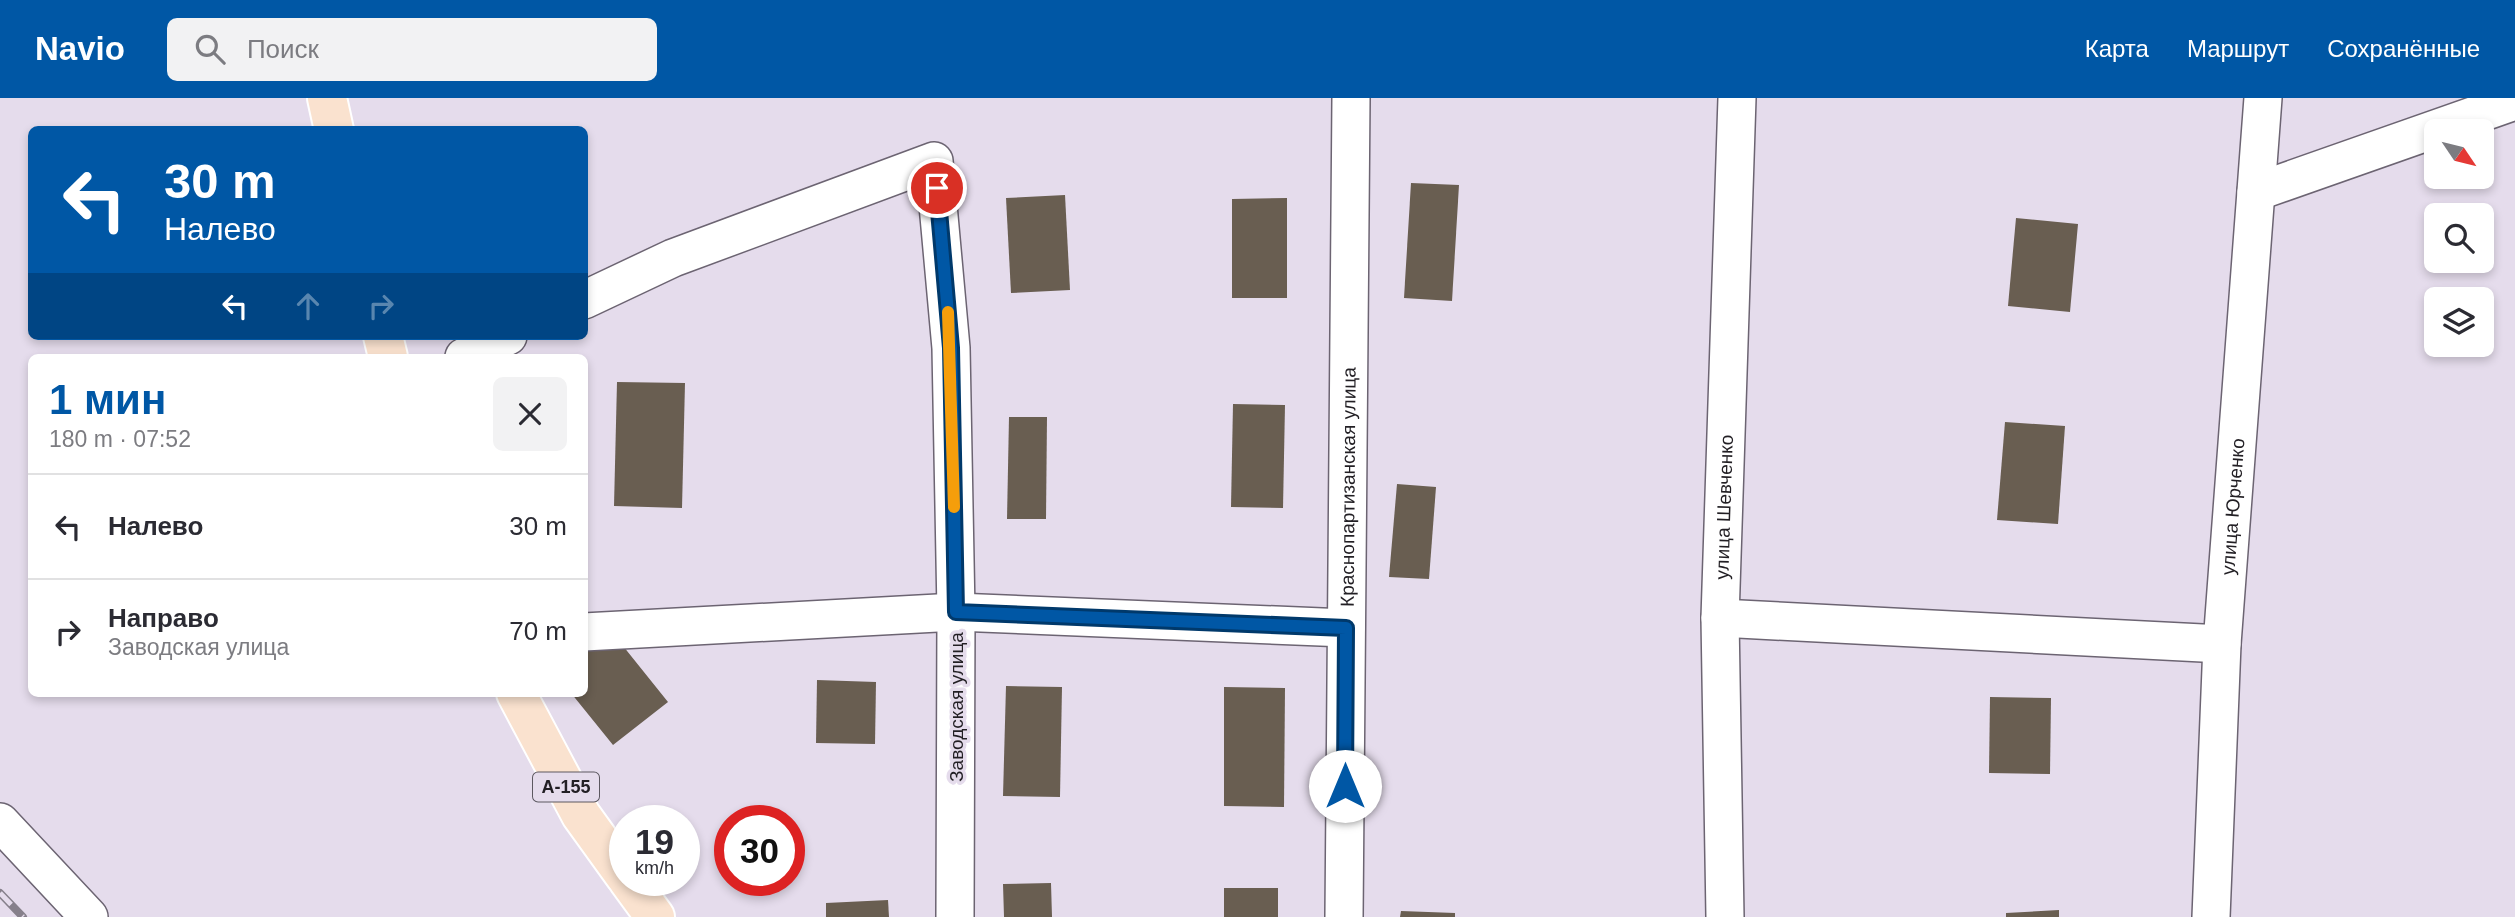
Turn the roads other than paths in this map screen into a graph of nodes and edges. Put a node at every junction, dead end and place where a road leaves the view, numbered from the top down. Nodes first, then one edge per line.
1 (327, 98) edge
2 (1351, 98) edge
3 (1737, 98) edge
4 (2263, 98) edge
5 (2515, 101) edge
6 (333, 126) edge
7 (2256, 192) junction
8 (588, 298) edge
9 (500, 340) edge
10 (470, 354) edge
11 (956, 612) junction
12 (1720, 618) junction
13 (1346, 628) junction
14 (588, 632) edge
15 (2222, 644) junction
16 (518, 697) edge
17 (0, 822) edge
18 (609, 854) edge
19 (640, 896) edge
20 (89, 917) edge
21 (655, 917) edge
22 (955, 917) edge
23 (1344, 917) edge
24 (1725, 917) edge
25 (2211, 917) edge

1 - 6 main road
2 - 13 street, Краснопартизанская улица
3 - 12 street, улица Шевченко
4 - 7 street, улица Юрченко
5 - 7 street
7 - 15 street, улица Юрченко
8 - 11 street, Заводская улица
9 - 10 street
11 - 13 street
11 - 14 street
11 - 22 street, Заводская улица
12 - 15 street
12 - 24 street, улица Шевченко
13 - 23 street, Краснопартизанская улица
15 - 25 street, улица Юрченко
16 - 18 main road, А-155
17 - 20 street
19 - 21 main road

